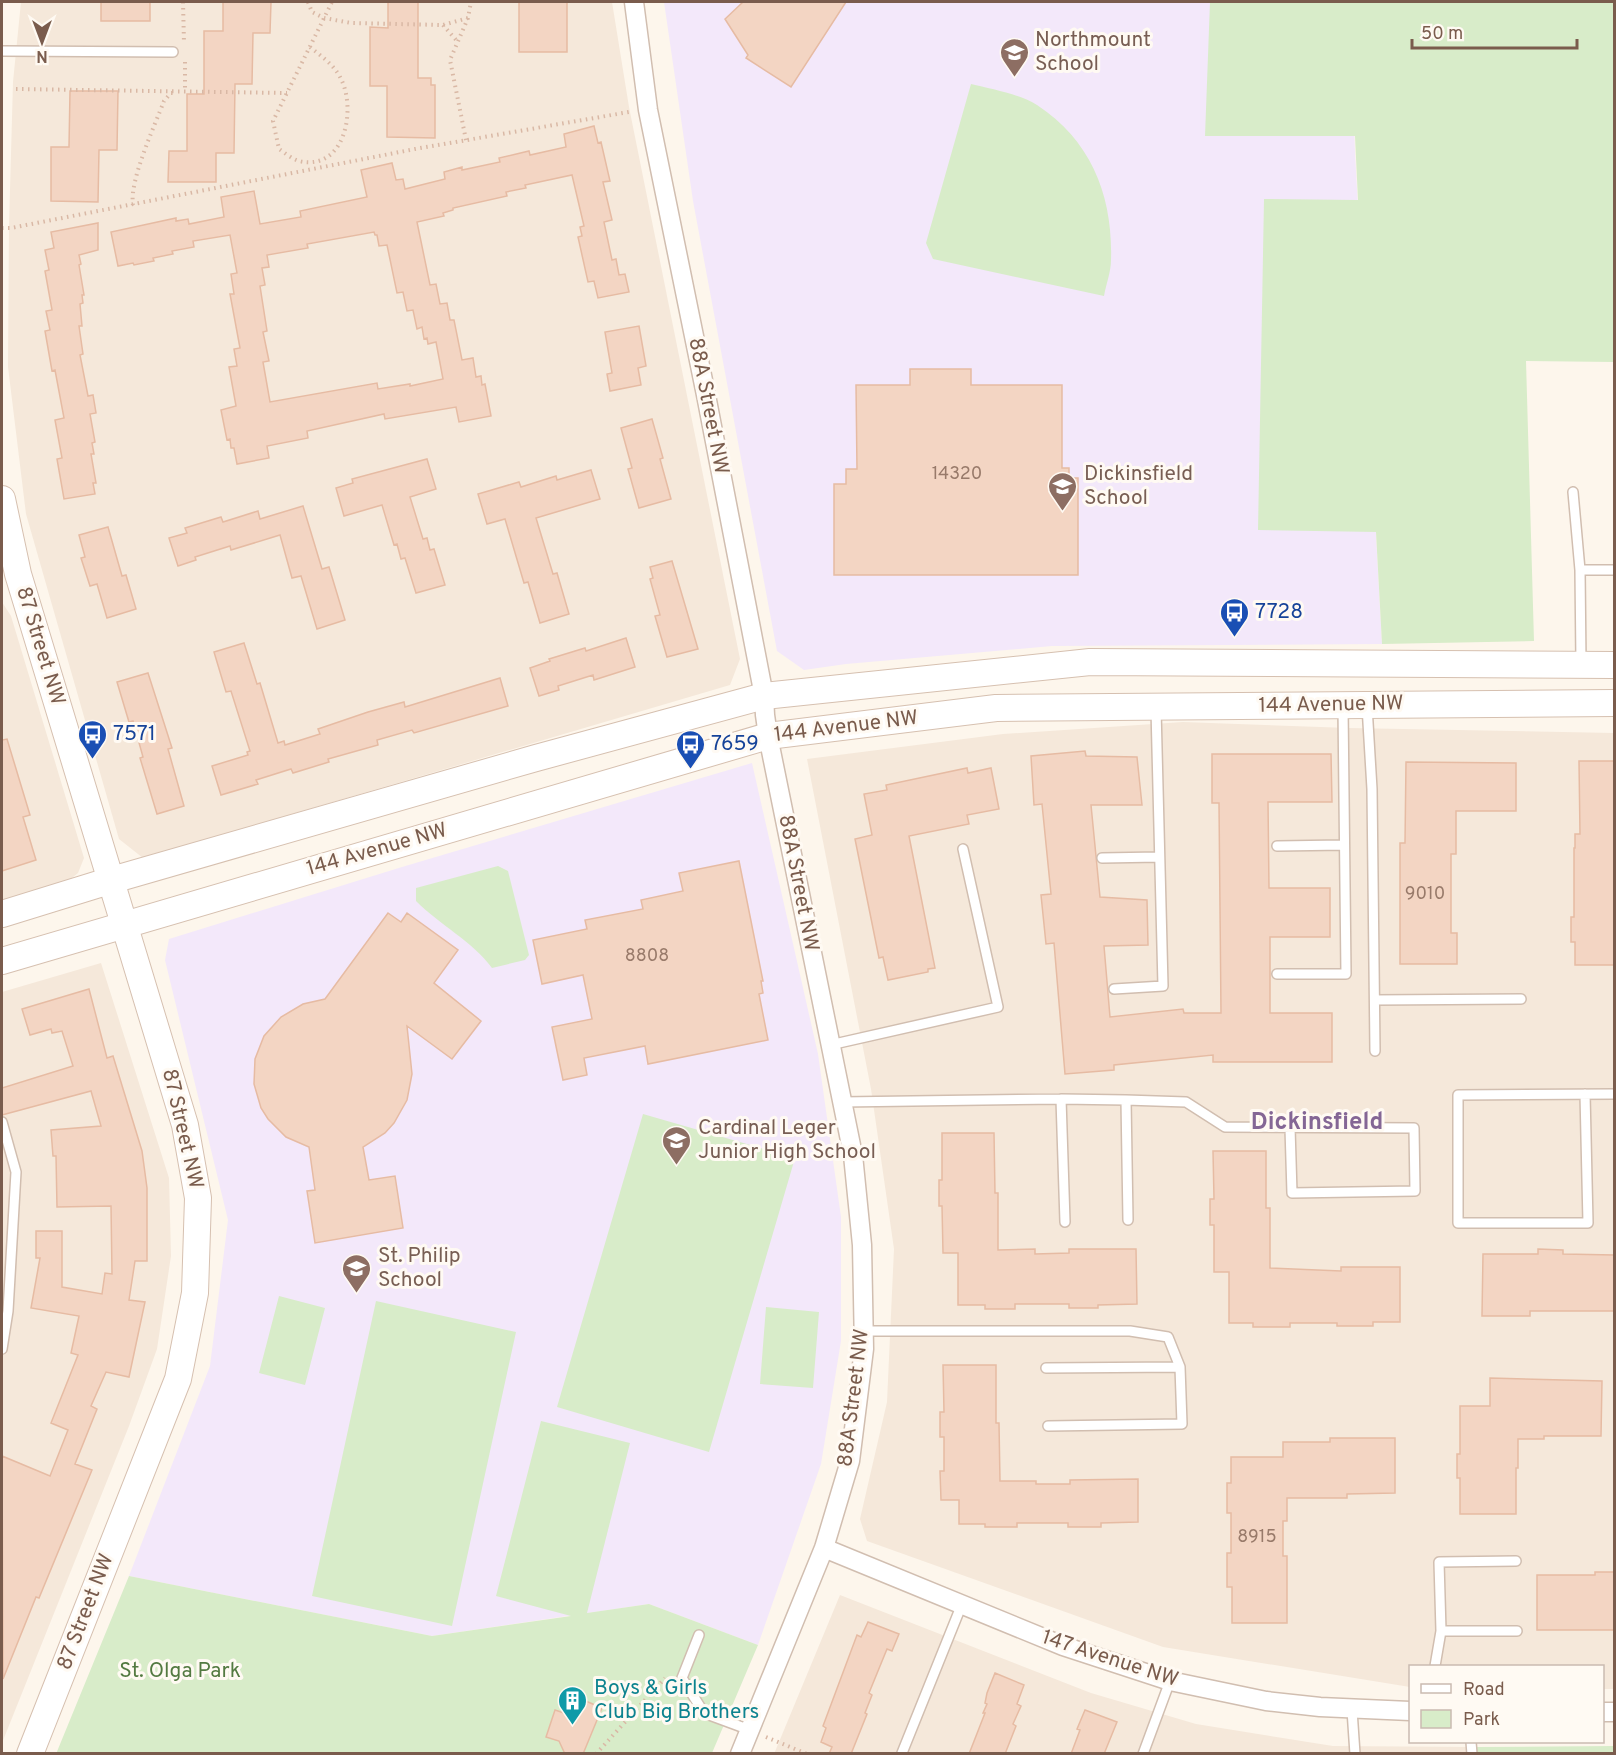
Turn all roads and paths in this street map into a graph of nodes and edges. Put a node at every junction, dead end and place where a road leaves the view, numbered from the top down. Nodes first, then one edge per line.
1 (183, 2) edge
2 (308, 2) edge
3 (332, 2) edge
4 (471, 2) edge
5 (633, 2) edge
6 (324, 18) junction
7 (468, 18) junction
8 (443, 25) junction
9 (457, 41) junction
10 (184, 46) dead end
11 (310, 46) junction
12 (2, 51) edge
13 (173, 52) dead end
14 (184, 57) dead end
15 (16, 89) dead end
16 (185, 91) junction
17 (287, 93) junction
18 (648, 110) junction
19 (466, 140) junction
20 (133, 205) junction
21 (2, 228) edge
22 (1573, 492) dead end
23 (2, 499) edge
24 (1580, 570) junction
25 (1614, 570) edge
26 (10, 577) edge
27 (1581, 663) junction
28 (1614, 665) edge
29 (765, 696) junction
30 (1614, 703) edge
31 (1355, 704) junction
32 (1156, 706) junction
33 (768, 736) junction
34 (1344, 845) junction
35 (1277, 846) dead end
36 (963, 849) dead end
37 (1159, 857) junction
38 (1102, 858) dead end
39 (111, 880) junction
40 (2, 914) edge
41 (125, 924) junction
42 (2, 961) edge
43 (1277, 974) dead end
44 (1114, 989) dead end
45 (1521, 999) dead end
46 (1375, 1000) junction
47 (830, 1046) junction
48 (1375, 1051) dead end
49 (1585, 1094) junction
50 (1614, 1094) edge
51 (1061, 1099) junction
52 (1126, 1100) junction
53 (842, 1102) junction
54 (2, 1122) edge
55 (1290, 1128) junction
56 (1128, 1220) dead end
57 (1065, 1222) dead end
58 (864, 1331) junction
59 (2, 1348) edge
60 (1180, 1367) junction
61 (1046, 1368) dead end
62 (1048, 1426) dead end
63 (824, 1548) junction
64 (1516, 1562) dead end
65 (962, 1604) junction
66 (1441, 1631) junction
67 (1517, 1631) dead end
68 (699, 1635) dead end
69 (1435, 1665) edge
70 (665, 1678) dead end
71 (1170, 1681) junction
72 (1352, 1710) junction
73 (1409, 1711) edge
74 (750, 1730) junction
75 (902, 1753) edge
76 (30, 1754) edge
77 (596, 1754) edge
78 (740, 1754) edge
79 (807, 1754) edge
80 (1143, 1754) edge
81 (1355, 1754) edge

1 - 10 path
2 - 6 path
3 - 6 path
4 - 7 path
5 - 18 street, 88A Street NW
6 - 8 path
6 - 11 path
7 - 8 path
7 - 9 path
8 - 9 path
9 - 19 path
11 - 17 path
11 - 17 path
12 - 13 lane
14 - 16 path
15 - 16 path
16 - 17 path
16 - 20 path
18 - 19 path
18 - 29 street, 88A Street NW
19 - 20 path
20 - 21 path
22 - 24 lane
23 - 26 street, 87 Street NW
24 - 25 lane
24 - 27 lane
26 - 39 street, 87 Street NW
27 - 28 street, 144 Avenue NW
27 - 29 street, 144 Avenue NW
29 - 33 street, 88A Street NW
29 - 39 street, 144 Avenue NW
30 - 31 street, 144 Avenue NW
31 - 32 street, 144 Avenue NW
31 - 34 lane
31 - 46 lane
32 - 33 street, 144 Avenue NW
32 - 37 lane
33 - 41 street, 144 Avenue NW
33 - 47 street, 88A Street NW
34 - 35 lane
34 - 43 lane
36 - 47 lane
37 - 38 lane
37 - 44 lane
39 - 40 street, 144 Avenue NW
39 - 41 street, 87 Street NW
41 - 42 street, 144 Avenue NW
41 - 76 street, 87 Street NW
45 - 46 lane
46 - 48 lane
47 - 53 street, 88A Street NW
49 - 49 lane
49 - 50 lane
51 - 52 lane
51 - 53 lane
51 - 57 lane
52 - 55 lane
52 - 56 lane
53 - 58 street, 88A Street NW
54 - 59 lane
55 - 55 lane
58 - 60 lane
58 - 63 street, 88A Street NW
60 - 61 lane
60 - 62 lane
63 - 65 street, 147 Avenue NW
63 - 74 street, 88A Street NW
64 - 66 lane
65 - 71 street, 147 Avenue NW
65 - 75 lane
66 - 67 lane
66 - 69 lane
68 - 74 lane
70 - 77 path
71 - 72 street, 147 Avenue NW
71 - 80 lane
72 - 73 street, 147 Avenue NW
72 - 81 lane
74 - 78 street, 88A Street NW
74 - 79 path

